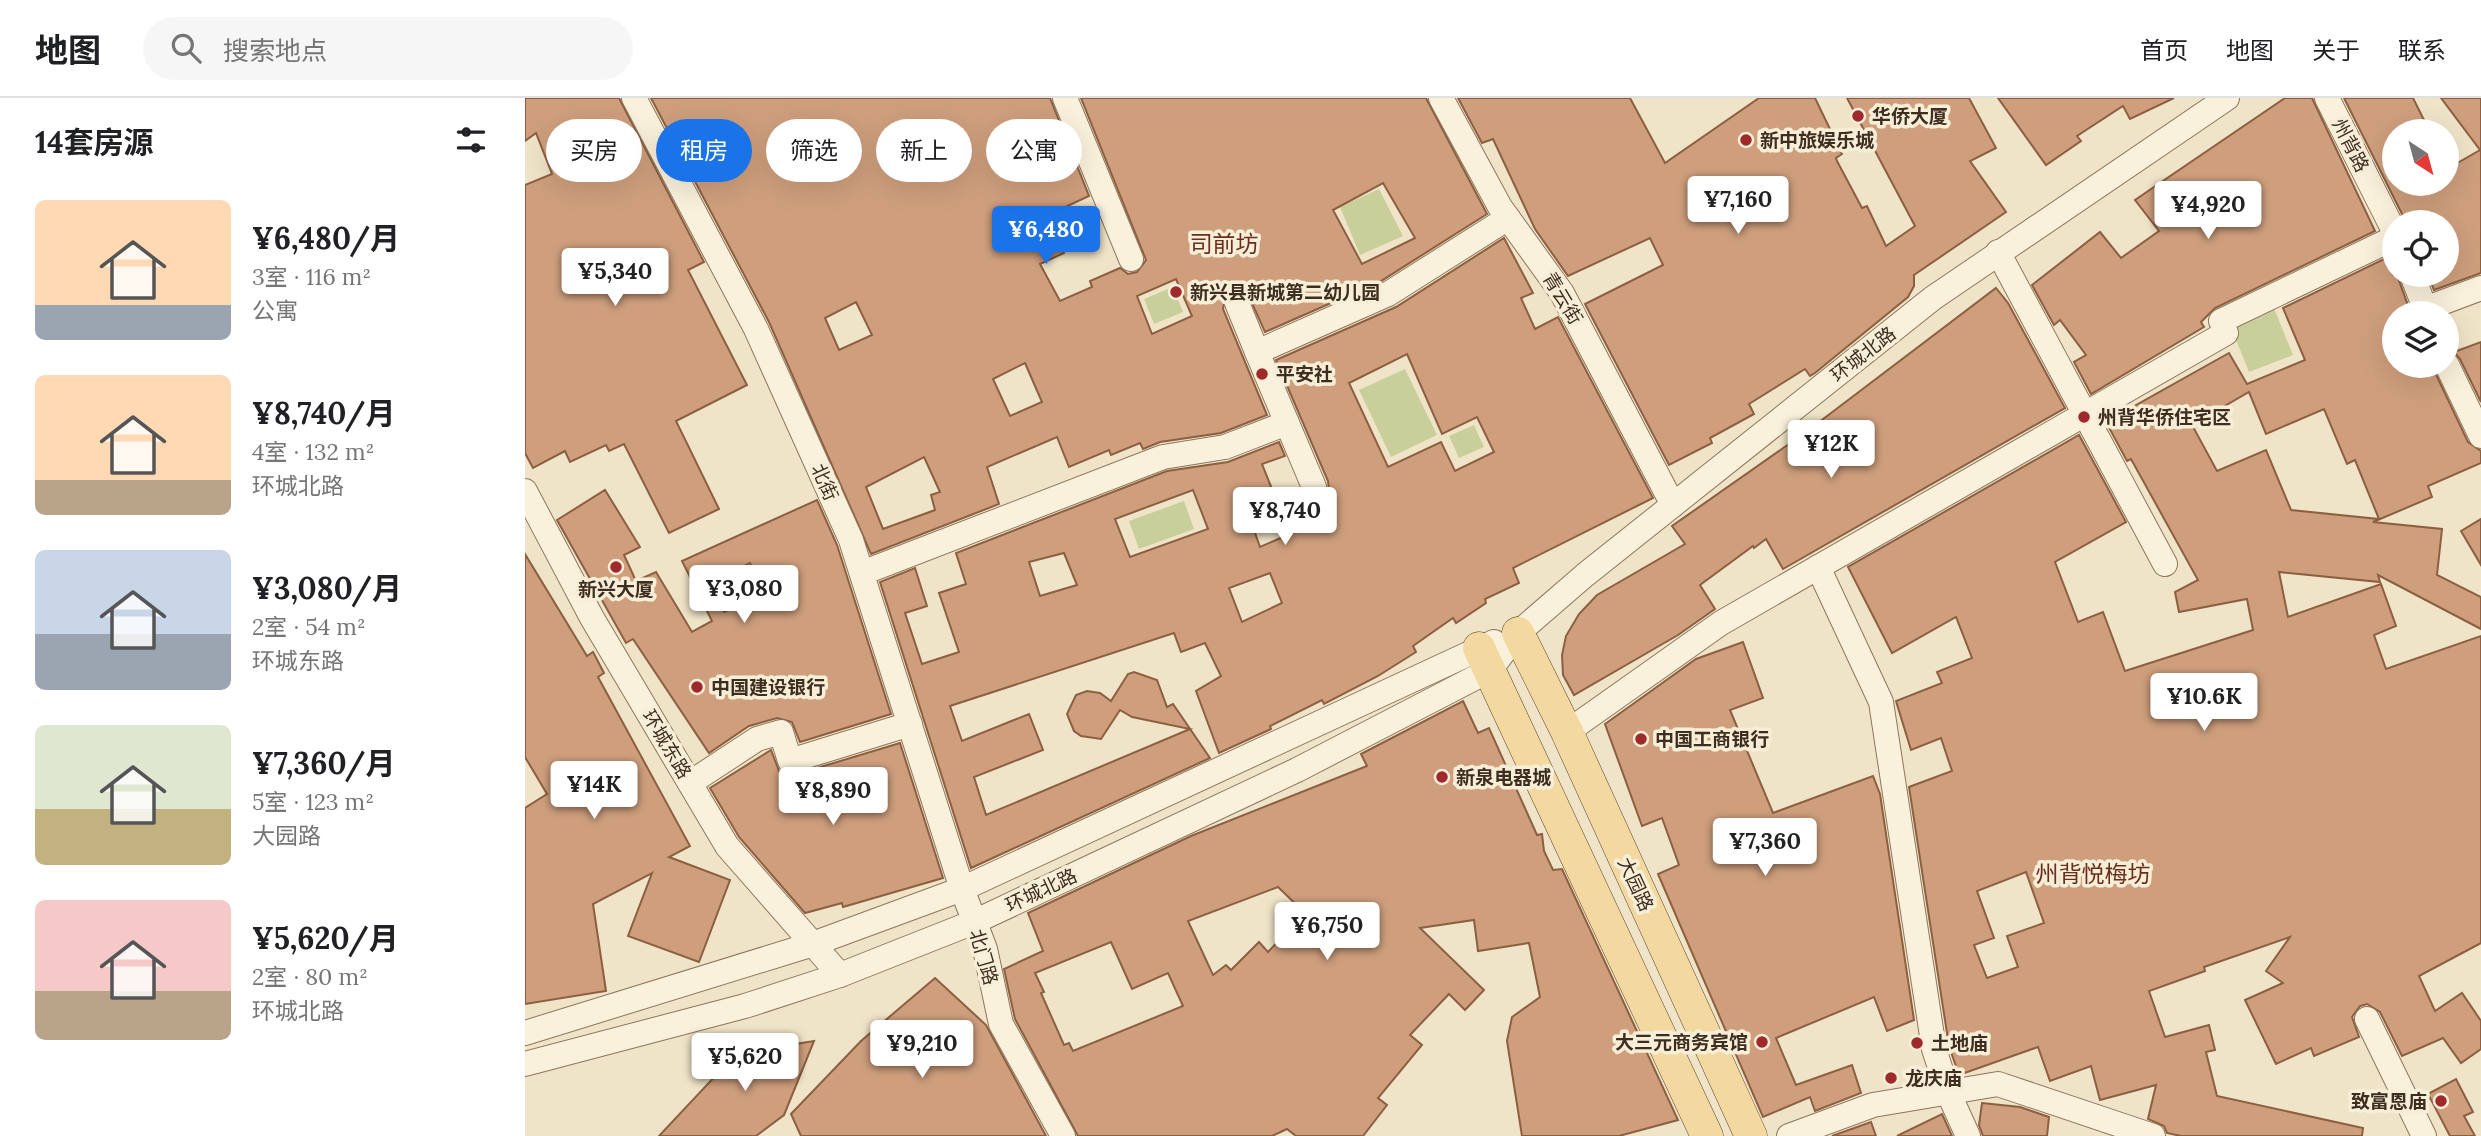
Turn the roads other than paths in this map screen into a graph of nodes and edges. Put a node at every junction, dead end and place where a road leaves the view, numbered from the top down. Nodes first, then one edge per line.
1 (633, 98) edge
2 (1065, 98) edge
3 (1441, 98) edge
4 (2227, 98) edge
5 (2327, 98) edge
6 (2383, 210) edge
7 (1508, 218) junction
8 (2382, 244) edge
9 (1998, 252) junction
10 (1131, 259) dead end
11 (2481, 288) edge
12 (2450, 301) edge
13 (1237, 303) dead end
14 (1257, 352) junction
15 (2453, 378) edge
16 (2085, 414) junction
17 (1287, 423) junction
18 (2481, 436) edge
19 (1314, 487) dead end
20 (525, 491) edge
21 (1673, 505) junction
22 (2165, 564) dead end
23 (1818, 567) junction
24 (862, 573) junction
25 (1518, 633) junction
26 (1485, 659) junction
27 (910, 724) junction
28 (1567, 732) junction
29 (690, 783) junction
30 (962, 889) junction
31 (782, 911) junction
32 (974, 922) junction
33 (865, 925) junction
34 (810, 945) junction
35 (745, 965) junction
36 (839, 975) junction
37 (2367, 1019) dead end
38 (525, 1033) edge
39 (531, 1065) edge
40 (1948, 1092) junction
41 (1699, 1134) edge
42 (1063, 1136) edge
43 (1751, 1136) edge
44 (1789, 1136) edge
45 (1968, 1136) edge
46 (2153, 1136) edge
47 (2424, 1136) edge

1 - 24 street, 北街
2 - 10 street
3 - 7 street, 青云街
4 - 9 street, 环城北路
5 - 6 street, 州背路
7 - 14 street
7 - 21 street, 青云街
8 - 16 street
9 - 16 street
9 - 21 street, 环城北路
11 - 12 street
13 - 14 street
14 - 17 street
15 - 18 street
16 - 22 street
16 - 23 street
17 - 19 street
17 - 24 street
20 - 29 street, 环城东路
21 - 25 street, 环城北路
23 - 28 street
23 - 40 street
24 - 27 street, 北街
25 - 26 street, 环城北路
25 - 28 main road, 大园路
26 - 30 street, 环城北路
26 - 32 street, 环城北路
26 - 41 main road
27 - 29 street
27 - 30 street, 北街
28 - 43 main road, 大园路
29 - 31 street, 环城东路
30 - 32 street, 北门路
30 - 33 street, 环城北路
31 - 33 street
31 - 34 street, 环城东路
31 - 35 street
32 - 36 street, 环城北路
32 - 42 street, 北门路
33 - 34 street, 环城北路
34 - 35 street, 环城北路
34 - 36 street, 环城东路
35 - 38 street, 环城北路
36 - 39 street, 环城北路
37 - 47 street
40 - 44 street
40 - 45 street
40 - 46 street

